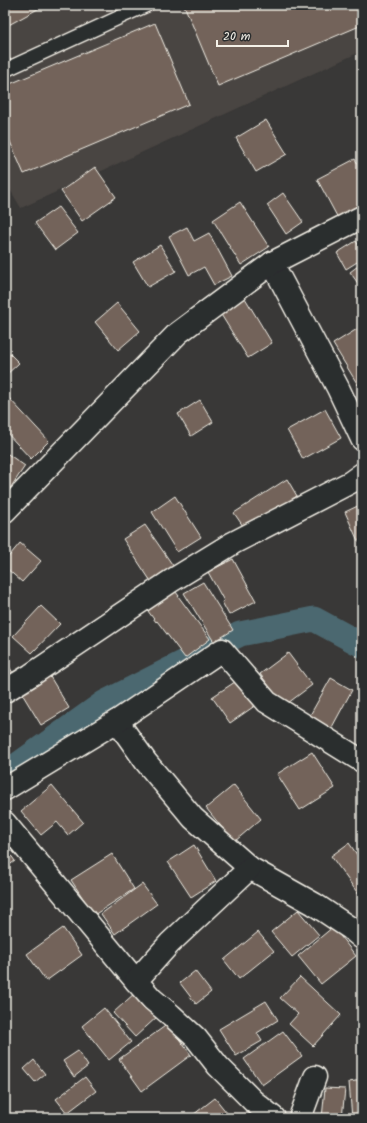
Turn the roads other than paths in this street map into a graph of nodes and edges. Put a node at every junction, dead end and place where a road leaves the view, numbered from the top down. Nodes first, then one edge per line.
1 (147, 5) edge
2 (127, 9) edge
3 (5, 70) edge
4 (362, 217) edge
5 (272, 263) junction
6 (362, 439) edge
7 (362, 474) edge
8 (5, 511) edge
9 (5, 691) edge
10 (117, 722) junction
11 (362, 761) edge
12 (5, 789) edge
13 (5, 823) edge
14 (250, 868) junction
15 (362, 938) edge
16 (136, 981) junction
17 (315, 1077) dead end
18 (274, 1118) edge
19 (300, 1118) edge

1 - 2 lane
2 - 3 lane
4 - 5 street
5 - 6 street
5 - 8 street
7 - 9 street
10 - 11 street
10 - 12 street
10 - 14 street
13 - 16 street
14 - 15 street
14 - 16 street
16 - 18 street
17 - 19 street

